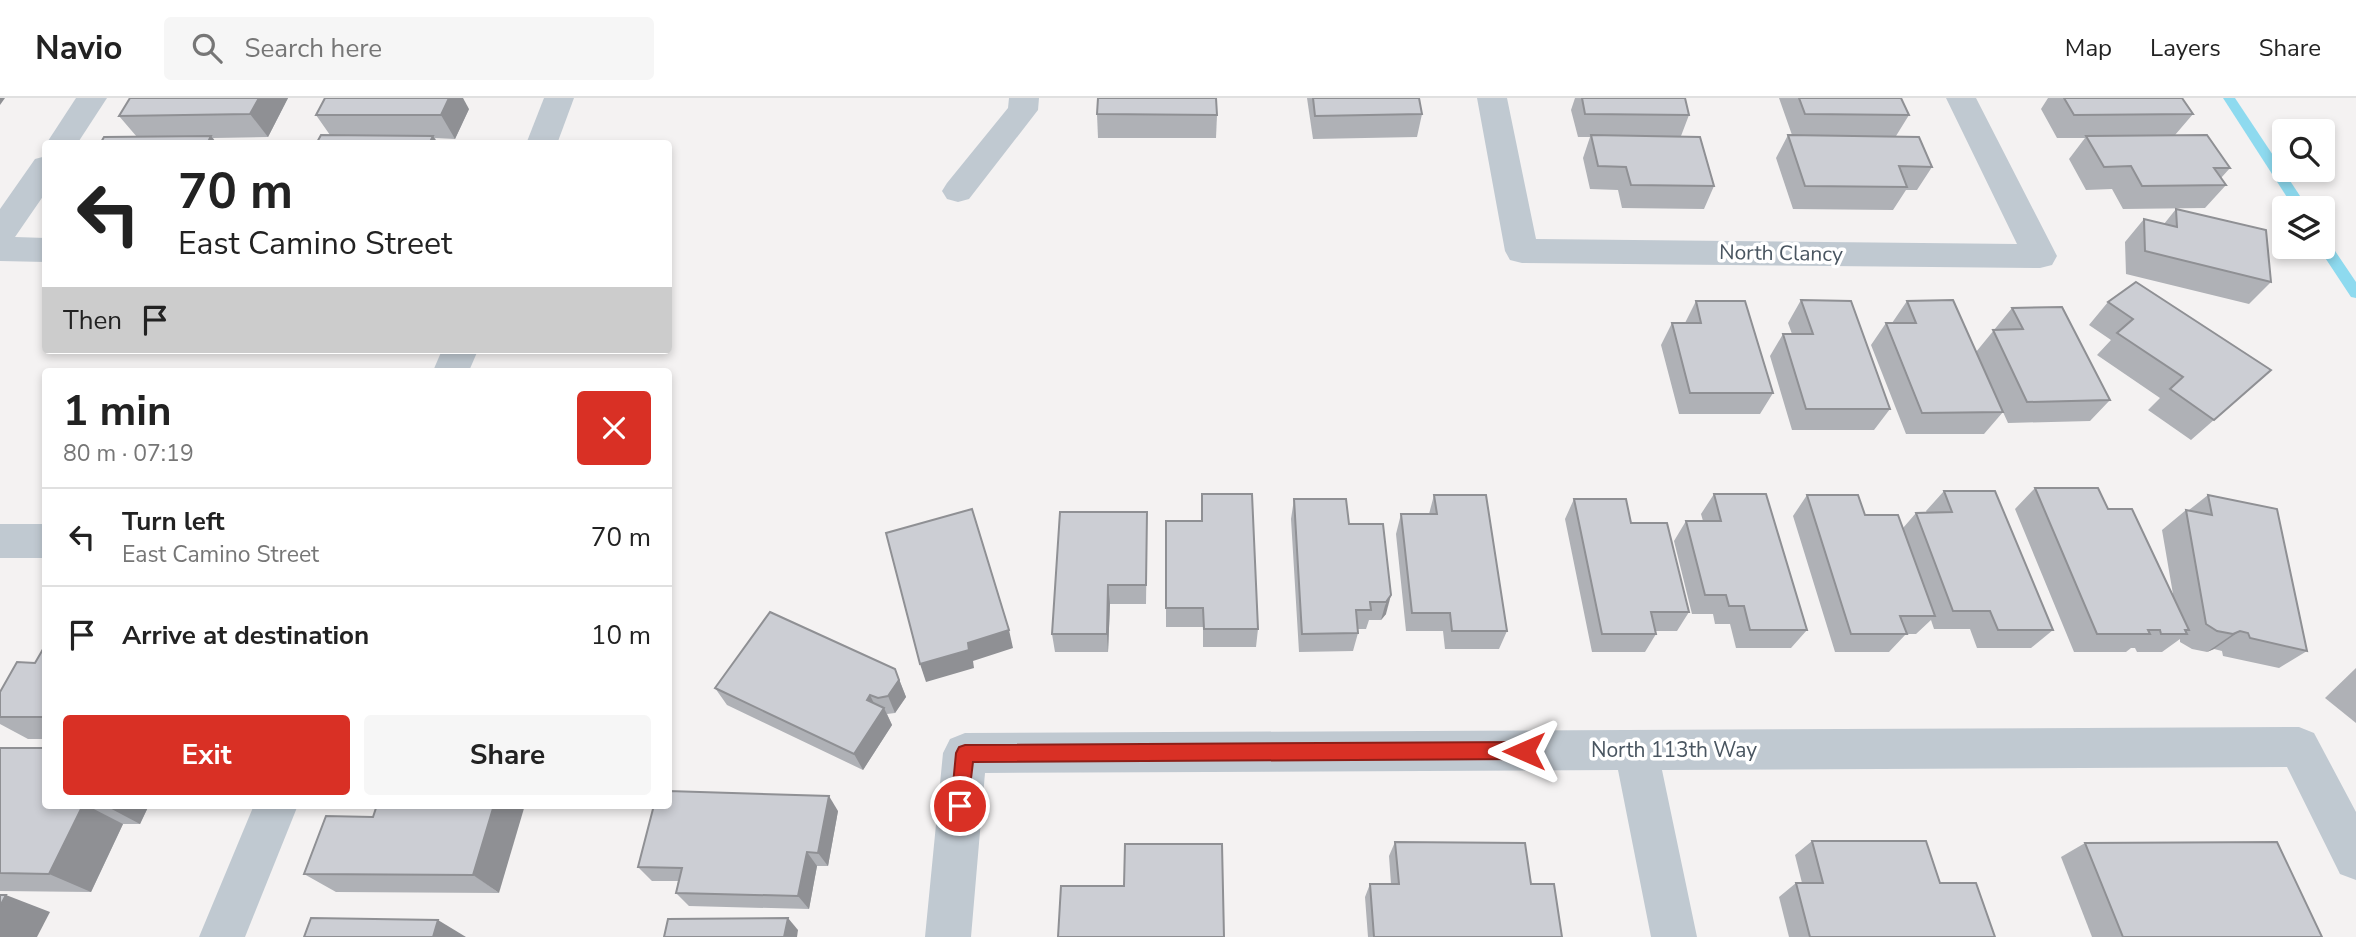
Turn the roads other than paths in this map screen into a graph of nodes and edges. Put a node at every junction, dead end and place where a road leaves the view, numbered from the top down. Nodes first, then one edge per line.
1 (92, 98) edge
2 (559, 98) edge
3 (1024, 98) edge
4 (1492, 98) edge
5 (1961, 98) edge
6 (64, 140) edge
7 (543, 140) edge
8 (42, 173) edge
9 (958, 191) dead end
10 (0, 234) edge
11 (0, 250) edge
12 (42, 250) edge
13 (0, 541) edge
14 (42, 541) edge
15 (1636, 750) junction
16 (274, 809) edge
17 (2356, 858) edge
18 (222, 937) edge
19 (948, 937) edge
20 (1674, 937) edge

1 - 6 street
2 - 7 street
3 - 9 street
4 - 5 street, North Clancy
8 - 10 street
11 - 12 street
13 - 14 street
15 - 17 street, North 113th Way
15 - 19 street, North 113th Way
15 - 20 street
16 - 18 street

